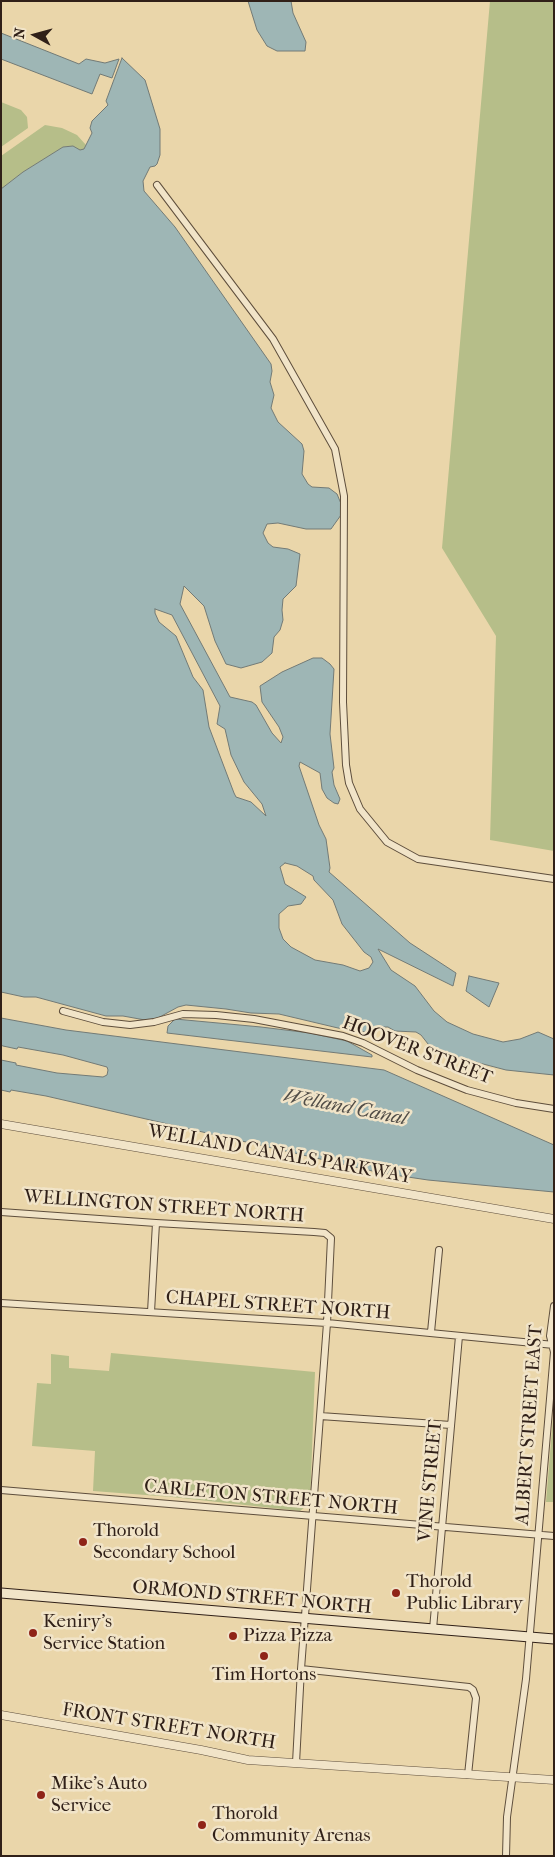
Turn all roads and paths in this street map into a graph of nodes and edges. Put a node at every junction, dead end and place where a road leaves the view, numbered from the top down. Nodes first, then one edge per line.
1 (157, 185) dead end
2 (554, 879) edge
3 (62, 1012) dead end
4 (554, 1109) edge
5 (1, 1124) edge
6 (1, 1212) edge
7 (554, 1219) edge
8 (156, 1223) junction
9 (439, 1250) dead end
10 (1, 1303) edge
11 (554, 1306) edge
12 (151, 1312) junction
13 (328, 1323) junction
14 (431, 1332) junction
15 (459, 1336) junction
16 (553, 1345) edge
17 (320, 1416) junction
18 (451, 1425) junction
19 (1, 1490) edge
20 (313, 1516) junction
21 (443, 1527) junction
22 (538, 1535) junction
23 (554, 1536) edge
24 (1, 1592) edge
25 (305, 1619) junction
26 (433, 1629) junction
27 (530, 1637) junction
28 (554, 1639) edge
29 (300, 1669) junction
30 (1, 1714) edge
31 (296, 1763) junction
32 (468, 1776) junction
33 (512, 1777) junction
34 (554, 1780) edge
35 (506, 1856) edge

1 - 2 street
3 - 4 street, HOOVER STREET
5 - 7 street, WELLAND CANALS PARKWAY
6 - 8 street, WELLINGTON STREET NORTH
8 - 12 street
8 - 13 street, WELLINGTON STREET NORTH
9 - 14 street
10 - 12 street, CHAPEL STREET NORTH
11 - 16 street, ALBERT STREET EAST
12 - 13 street, CHAPEL STREET NORTH
13 - 14 street, CHAPEL STREET NORTH
13 - 17 street
14 - 15 street, CHAPEL STREET NORTH
15 - 16 street, CHAPEL STREET NORTH
15 - 18 street, VINE STREET
16 - 22 street, ALBERT STREET EAST
17 - 18 street
17 - 20 street
18 - 21 street, VINE STREET
19 - 20 street, CARLETON STREET NORTH
20 - 21 street, CARLETON STREET NORTH
20 - 25 street
21 - 22 street, CARLETON STREET NORTH
21 - 26 street, VINE STREET
22 - 23 street, CARLETON STREET NORTH
22 - 27 street, ALBERT STREET EAST
24 - 25 main road, ORMOND STREET NORTH
25 - 26 main road, ORMOND STREET NORTH
25 - 29 street
26 - 27 main road, ORMOND STREET NORTH
27 - 28 main road, ORMOND STREET NORTH
27 - 33 street, ALBERT STREET EAST
29 - 31 street
29 - 32 street
30 - 31 street, FRONT STREET NORTH
31 - 32 street, FRONT STREET NORTH
32 - 33 street, FRONT STREET NORTH
33 - 34 street, FRONT STREET NORTH
33 - 35 street, ALBERT STREET EAST

